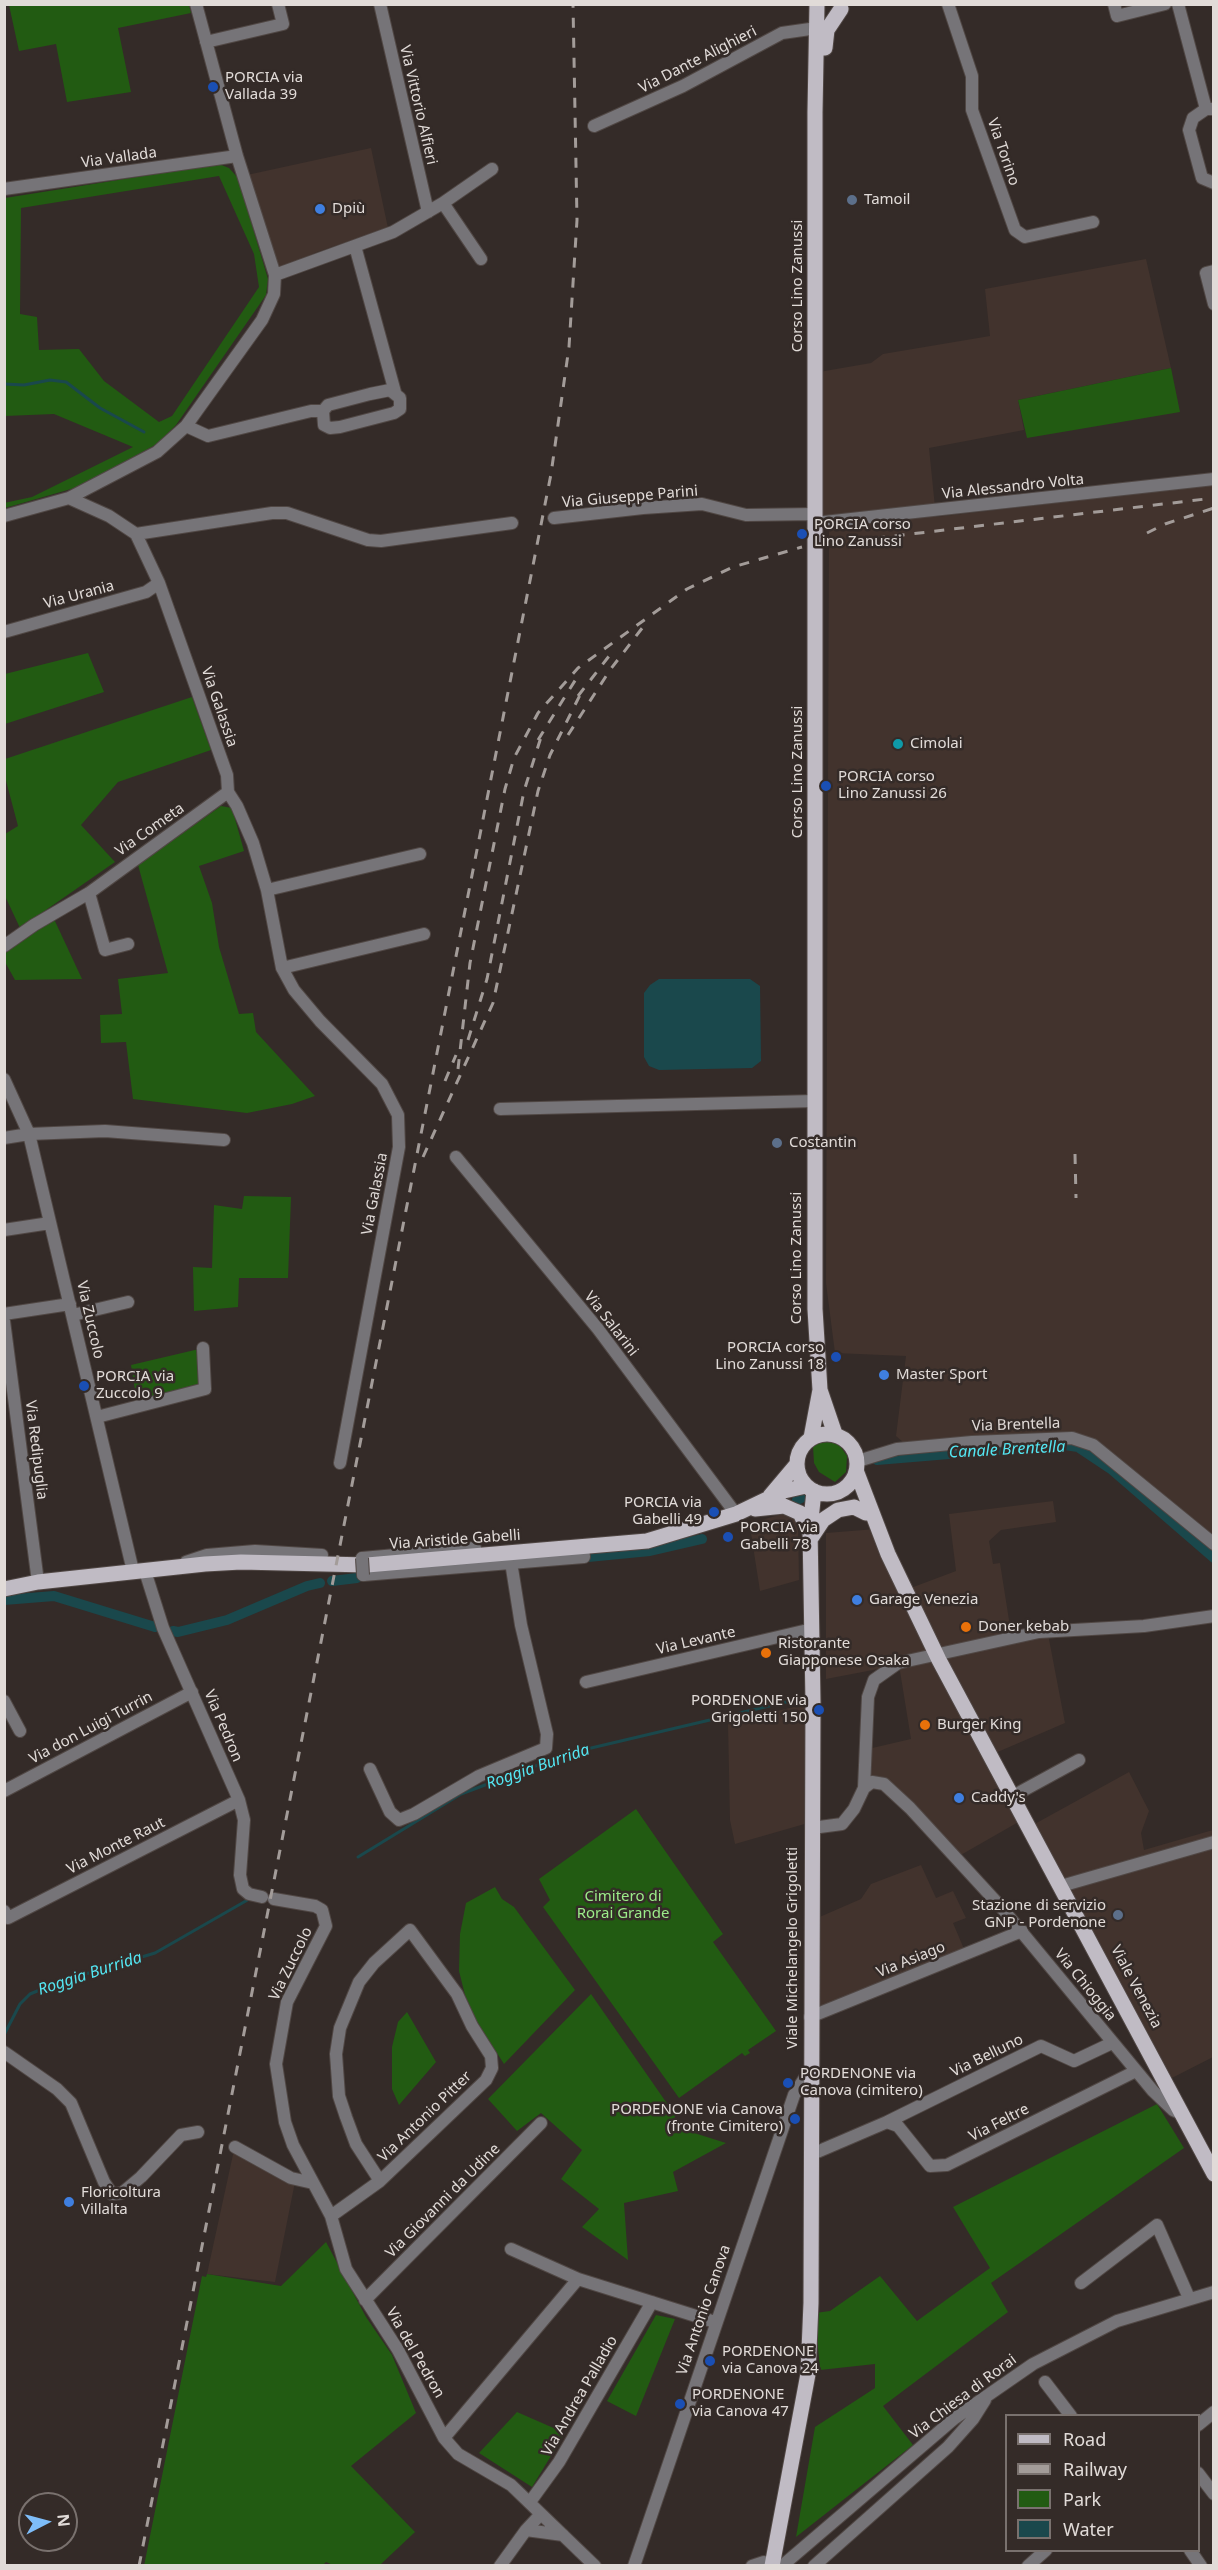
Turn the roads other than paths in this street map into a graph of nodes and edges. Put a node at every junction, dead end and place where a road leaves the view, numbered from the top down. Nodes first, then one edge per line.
1 (196, 4) edge
2 (278, 4) edge
3 (380, 4) edge
4 (818, 4) edge
5 (948, 4) edge
6 (1114, 4) edge
7 (1165, 4) edge
8 (1178, 4) edge
9 (844, 7) edge
10 (817, 28) junction
11 (206, 42) junction
12 (1210, 109) edge
13 (594, 126) dead end
14 (816, 153) junction
15 (237, 156) junction
16 (492, 169) dead end
17 (1214, 183) edge
18 (4, 189) edge
19 (443, 203) junction
20 (428, 212) junction
21 (1093, 222) dead end
22 (355, 246) junction
23 (481, 259) dead end
24 (1214, 271) edge
25 (275, 275) junction
26 (1214, 304) edge
27 (395, 392) junction
28 (322, 411) junction
29 (186, 426) junction
30 (1214, 479) edge
31 (69, 498) junction
32 (4, 516) edge
33 (554, 518) dead end
34 (815, 518) junction
35 (512, 523) dead end
36 (136, 534) junction
37 (159, 583) junction
38 (4, 632) edge
39 (228, 792) junction
40 (420, 854) dead end
41 (267, 890) junction
42 (89, 893) junction
43 (424, 934) dead end
44 (129, 944) dead end
45 (4, 946) edge
46 (282, 968) junction
47 (4, 1079) edge
48 (814, 1101) junction
49 (500, 1109) dead end
50 (29, 1134) junction
51 (4, 1138) edge
52 (224, 1140) dead end
53 (456, 1157) dead end
54 (50, 1223) junction
55 (4, 1230) edge
56 (128, 1302) dead end
57 (72, 1309) junction
58 (4, 1314) edge
59 (4, 1321) edge
60 (203, 1348) dead end
61 (820, 1390) junction
62 (97, 1417) junction
63 (835, 1434) junction
64 (811, 1438) junction
65 (340, 1463) dead end
66 (797, 1464) junction
67 (857, 1467) junction
68 (810, 1489) junction
69 (836, 1493) junction
70 (770, 1496) junction
71 (739, 1513) junction
72 (866, 1513) junction
73 (882, 1537) junction
74 (811, 1538) junction
75 (1214, 1544) edge
76 (322, 1555) dead end
77 (505, 1558) junction
78 (165, 1568) junction
79 (139, 1571) junction
80 (38, 1582) junction
81 (4, 1589) edge
82 (1214, 1616) edge
83 (812, 1629) junction
84 (938, 1658) junction
85 (586, 1682) dead end
86 (192, 1692) junction
87 (4, 1701) edge
88 (20, 1731) dead end
89 (1079, 1760) dead end
90 (370, 1769) dead end
91 (864, 1788) junction
92 (4, 1791) edge
93 (1013, 1796) junction
94 (238, 1800) junction
95 (812, 1828) junction
96 (1214, 1842) edge
97 (1061, 1886) junction
98 (262, 1897) joint
99 (6, 1915) edge
100 (1023, 1932) junction
101 (810, 2017) junction
102 (1112, 2043) junction
103 (4, 2052) edge
104 (811, 2068) junction
105 (1136, 2071) junction
106 (1182, 2114) junction
107 (887, 2122) junction
108 (542, 2123) dead end
109 (198, 2132) dead end
110 (235, 2147) dead end
111 (810, 2156) junction
112 (1210, 2157) edge
113 (1214, 2174) edge
114 (380, 2181) junction
115 (314, 2182) junction
116 (331, 2216) junction
117 (511, 2249) dead end
118 (578, 2278) junction
119 (1081, 2283) dead end
120 (1214, 2292) edge
121 (1189, 2298) junction
122 (365, 2300) junction
123 (652, 2302) junction
124 (715, 2322) junction
125 (1045, 2382) dead end
126 (988, 2394) junction
127 (1214, 2412) edge
128 (1070, 2414) edge
129 (1200, 2423) edge
130 (444, 2438) junction
131 (1200, 2476) edge
132 (1214, 2494) edge
133 (530, 2502) junction
134 (541, 2514) junction
135 (526, 2530) junction
136 (564, 2536) junction
137 (1044, 2552) edge
138 (501, 2565) edge
139 (595, 2565) edge
140 (634, 2565) edge
141 (768, 2565) edge
142 (814, 2565) edge
143 (1028, 2565) edge

1 - 11 street
2 - 11 street
3 - 20 street, Via Vittorio Alfieri
4 - 9 main road
4 - 10 main road, Corso Lino Zanussi
5 - 21 street, Via Torino
6 - 7 street
8 - 12 street
9 - 14 main road, Corso Lino Zanussi
10 - 13 street, Via Dante Alighieri
10 - 14 main road, Corso Lino Zanussi
11 - 15 street
12 - 17 street
14 - 34 main road, Corso Lino Zanussi
15 - 18 street, Via Vallada
15 - 25 street
16 - 19 street
19 - 20 street
19 - 23 street
20 - 22 street
22 - 25 street
22 - 27 street
24 - 26 street
25 - 29 street
27 - 28 street
27 - 28 street
28 - 29 street
29 - 31 street
30 - 34 street, Via Alessandro Volta
31 - 32 street
31 - 36 street
33 - 34 street, Via Giuseppe Parini
34 - 48 main road, Corso Lino Zanussi
35 - 36 street
36 - 37 street, Via Galassia
37 - 38 street, Via Urania
37 - 39 street, Via Galassia
39 - 41 street, Via Galassia
39 - 42 street, Via Cometa
40 - 41 street
41 - 46 street, Via Galassia
42 - 44 street
42 - 45 street, Via Cometa
43 - 46 street
46 - 65 street, Via Galassia
47 - 50 street, Via Zuccolo
48 - 49 street
48 - 61 main road, Corso Lino Zanussi
50 - 51 street
50 - 52 street
50 - 54 street, Via Zuccolo
53 - 71 street, Via Salarini
54 - 55 street
54 - 57 street, Via Zuccolo
56 - 57 street
57 - 58 street
57 - 62 street, Via Zuccolo
59 - 80 street, Via Redipuglia
60 - 62 street
61 - 63 main road, Corso Lino Zanussi
61 - 64 main road, Corso Lino Zanussi
62 - 79 street, Via Zuccolo
63 - 64 main road
63 - 67 main road
64 - 66 main road
66 - 68 main road
66 - 70 main road, Via Aristide Gabelli
67 - 69 main road
67 - 73 main road
67 - 75 street, Via Brentella
68 - 69 main road
68 - 70 main road, Via Aristide Gabelli
68 - 74 main road
69 - 72 main road
69 - 74 main road
70 - 71 main road, Via Aristide Gabelli
71 - 74 main road, Via Aristide Gabelli
71 - 77 main road, Via Aristide Gabelli
72 - 73 main road
72 - 74 main road
73 - 84 main road, Viale Venezia
74 - 83 main road
76 - 78 street, Via Aristide Gabelli
77 - 77 street, bridge
77 - 78 main road, Via Aristide Gabelli
77 - 90 street
78 - 79 main road, Via Aristide Gabelli
79 - 80 main road, Via Aristide Gabelli
79 - 86 street, Via Pedron
80 - 81 main road, Via Aristide Gabelli
82 - 84 street
83 - 85 street, Via Levante
83 - 95 main road, Viale Michelangelo Grigoletti
84 - 91 street
84 - 93 main road, Viale Venezia
86 - 92 street, Via don Luigi Turrin
86 - 94 street, Via Pedron
87 - 88 street
89 - 93 street
91 - 95 street
91 - 100 street, Via Chioggia
93 - 97 main road, Viale Venezia
94 - 98 street, Via Pedron
94 - 99 street, Via Monte Raut
95 - 101 main road, Viale Michelangelo Grigoletti
96 - 97 street
97 - 106 main road, Viale Venezia
98 - 115 street, Via Zuccolo
100 - 101 street, Via Asiago
100 - 102 street, Via Chioggia
101 - 104 main road, Viale Michelangelo Grigoletti
102 - 105 street, Via Chioggia
102 - 107 street, Via Belluno
103 - 109 street
104 - 111 main road, Viale Michelangelo Grigoletti
104 - 124 street, Via Antonio Canova
105 - 106 street, Via Chioggia
105 - 107 street, Via Feltre
106 - 112 main road, Viale Venezia
107 - 111 street, Via Belluno
108 - 122 street, Via Giovanni da Udine
110 - 115 street
111 - 141 main road, Viale Michelangelo Grigoletti
112 - 113 main road, Viale Venezia
114 - 114 street, Via Antonio Pitter
114 - 116 street, Via Antonio Pitter
115 - 116 street, Via del Pedron
116 - 122 street, Via del Pedron
117 - 118 street
118 - 123 street
118 - 130 street
119 - 121 street
120 - 121 street, Via Chiesa di Rorai
121 - 126 street, Via Chiesa di Rorai
122 - 130 street, Via del Pedron
123 - 124 street
123 - 133 street, Via Andrea Palladio
124 - 140 street, Via Antonio Canova
125 - 128 street
126 - 141 street, Via Chiesa di Rorai
126 - 142 street
127 - 129 street
130 - 133 street, Via del Pedron
131 - 132 street
133 - 134 street, Via del Pedron
134 - 135 street
134 - 136 street, Via del Pedron
135 - 136 street
135 - 138 street
136 - 139 street, Via del Pedron
137 - 143 street

